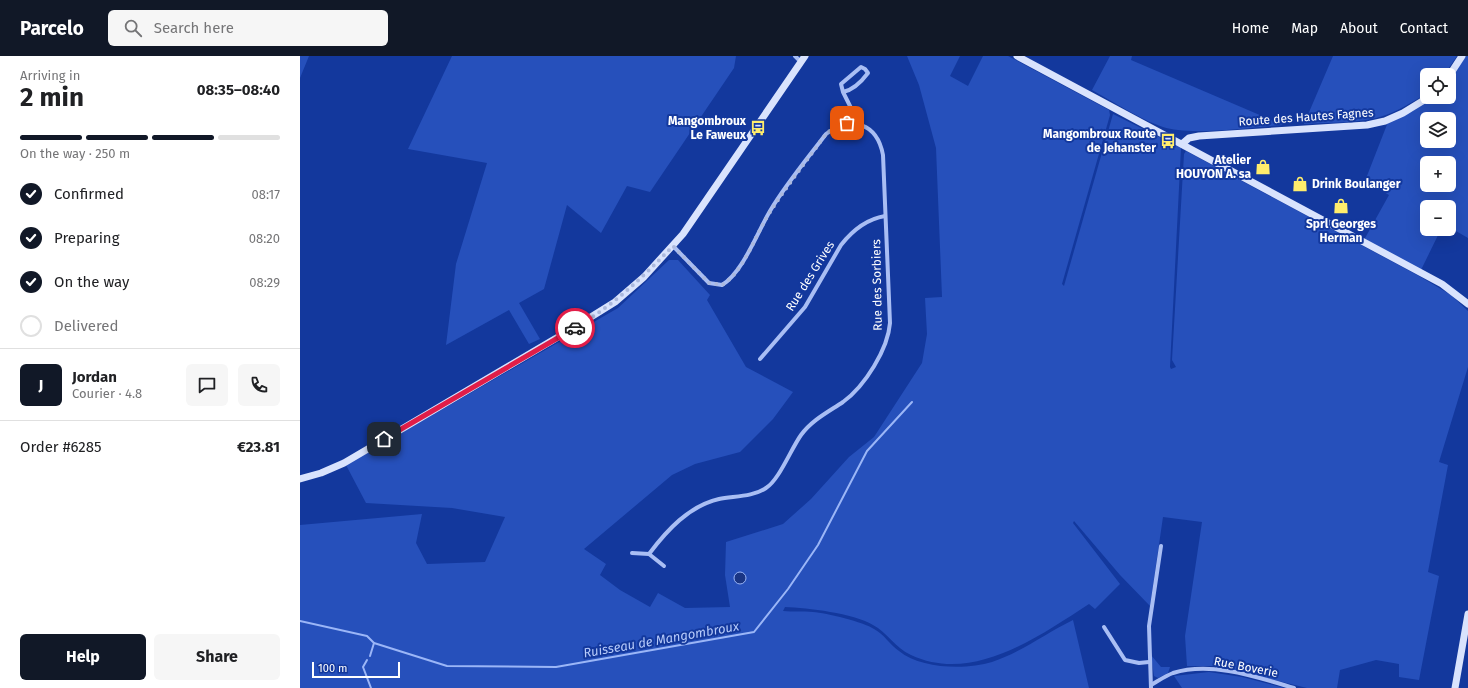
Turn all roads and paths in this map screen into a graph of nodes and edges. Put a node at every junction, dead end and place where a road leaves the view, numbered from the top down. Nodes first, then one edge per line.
1 (1017, 56) edge
2 (1462, 56) edge
3 (800, 58) edge
4 (1454, 68) edge
5 (843, 92) junction
6 (1420, 103) edge
7 (857, 123) junction
8 (1182, 144) junction
9 (885, 216) junction
10 (673, 246) junction
11 (1468, 304) edge
12 (760, 359) dead end
13 (300, 479) edge
14 (1161, 546) dead end
15 (632, 553) dead end
16 (649, 554) junction
17 (664, 566) dead end
18 (1468, 614) edge
19 (1104, 627) dead end
20 (1149, 662) junction
21 (1151, 686) edge
22 (1294, 688) edge
23 (1455, 688) edge

1 - 8 main road
2 - 4 main road
3 - 10 main road
5 - 5 street
5 - 7 street
6 - 8 main road, Route des Hautes Fagnes
7 - 9 street, Rue des Sorbiers
7 - 10 street
8 - 11 main road
9 - 12 street, Rue des Grives
9 - 16 street, Rue des Sorbiers
10 - 13 main road
14 - 20 street
15 - 16 street
16 - 17 street
18 - 23 main road
19 - 20 street
20 - 21 street
21 - 22 street, Rue Boverie

